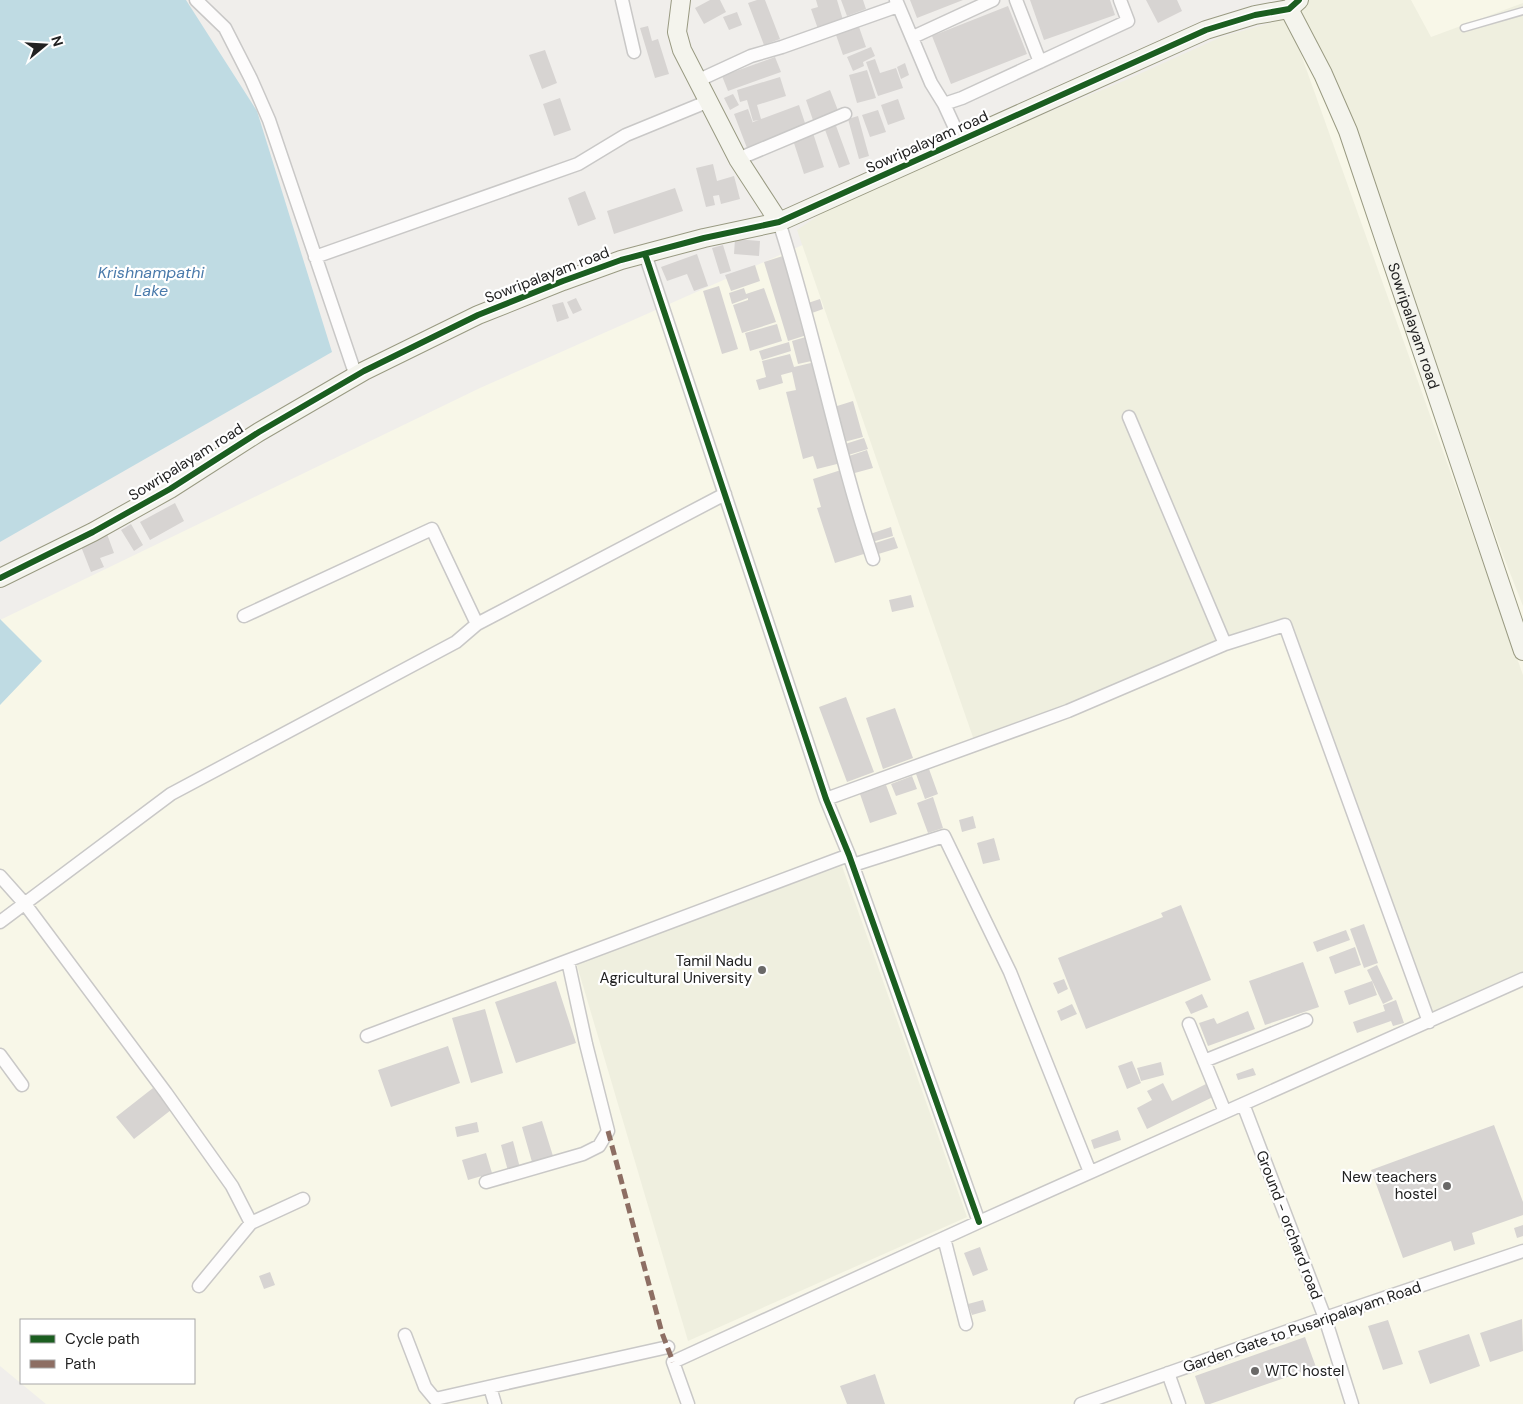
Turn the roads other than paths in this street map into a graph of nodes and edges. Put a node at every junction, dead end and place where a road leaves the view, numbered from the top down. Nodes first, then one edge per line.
1 (196, 0) edge
2 (622, 0) edge
3 (681, 0) edge
4 (993, 0) edge
5 (1016, 0) edge
6 (1120, 0) edge
7 (897, 3) edge
8 (1292, 3) edge
9 (1523, 11) edge
10 (1464, 28) dead end
11 (913, 37) junction
12 (634, 52) dead end
13 (1040, 62) junction
14 (699, 80) junction
15 (709, 101) junction
16 (944, 104) junction
17 (845, 114) dead end
18 (961, 141) junction
19 (738, 159) junction
20 (780, 222) junction
21 (645, 254) junction
22 (315, 257) junction
23 (356, 376) junction
24 (1129, 417) dead end
25 (725, 494) junction
26 (873, 559) dead end
27 (0, 578) edge
28 (244, 616) dead end
29 (476, 624) junction
30 (1225, 644) junction
31 (1523, 650) edge
32 (826, 799) junction
33 (851, 860) junction
34 (0, 876) edge
35 (25, 904) junction
36 (0, 922) edge
37 (568, 961) junction
38 (1523, 980) edge
39 (1306, 1020) dead end
40 (1429, 1022) junction
41 (1189, 1024) dead end
42 (367, 1036) dead end
43 (0, 1055) edge
44 (1204, 1060) junction
45 (22, 1085) dead end
46 (1243, 1104) junction
47 (1225, 1112) junction
48 (1090, 1172) junction
49 (486, 1182) dead end
50 (302, 1199) dead end
51 (979, 1222) junction
52 (251, 1223) junction
53 (944, 1238) junction
54 (1523, 1251) edge
55 (199, 1286) dead end
56 (1325, 1318) junction
57 (966, 1324) dead end
58 (405, 1335) dead end
59 (668, 1347) dead end
60 (1168, 1373) junction
61 (490, 1387) junction
62 (495, 1404) edge
63 (688, 1404) edge
64 (1082, 1404) edge
65 (1178, 1404) edge
66 (1352, 1404) edge

1 - 22 street
2 - 12 street
3 - 14 street
4 - 11 street
5 - 13 street
6 - 13 street
7 - 11 street
7 - 14 street
8 - 18 street, Sowripalayam road
8 - 31 street, Sowripalayam road
9 - 10 lane
11 - 16 street
13 - 16 street
14 - 15 street
15 - 19 street
15 - 22 street
16 - 18 street
17 - 19 street
18 - 20 street, Sowripalayam road
19 - 20 street
20 - 21 street, Sowripalayam road
20 - 26 street
21 - 23 street, Sowripalayam road
21 - 25 street
22 - 23 street
23 - 27 street, Sowripalayam road
24 - 30 street
25 - 29 street
25 - 32 street
28 - 29 street
29 - 35 street
30 - 32 street
30 - 40 street
32 - 33 street
33 - 37 street
33 - 48 street
33 - 51 street
34 - 35 street
35 - 36 street
35 - 52 street
37 - 42 street
37 - 49 street
38 - 40 street
39 - 44 street
40 - 46 street
41 - 44 street
43 - 45 street
44 - 47 street
46 - 47 street
46 - 56 street, Ground - orchard road
47 - 48 street
48 - 51 street
50 - 52 street
51 - 53 street
52 - 55 street
53 - 57 street
53 - 63 street
54 - 56 street, Garden Gate to Pusaripalayam Road
56 - 60 street, Garden Gate to Pusaripalayam Road
56 - 66 street, Ground - orchard road
58 - 61 street
59 - 61 street
60 - 64 street, Garden Gate to Pusaripalayam Road
60 - 65 street
61 - 62 street

